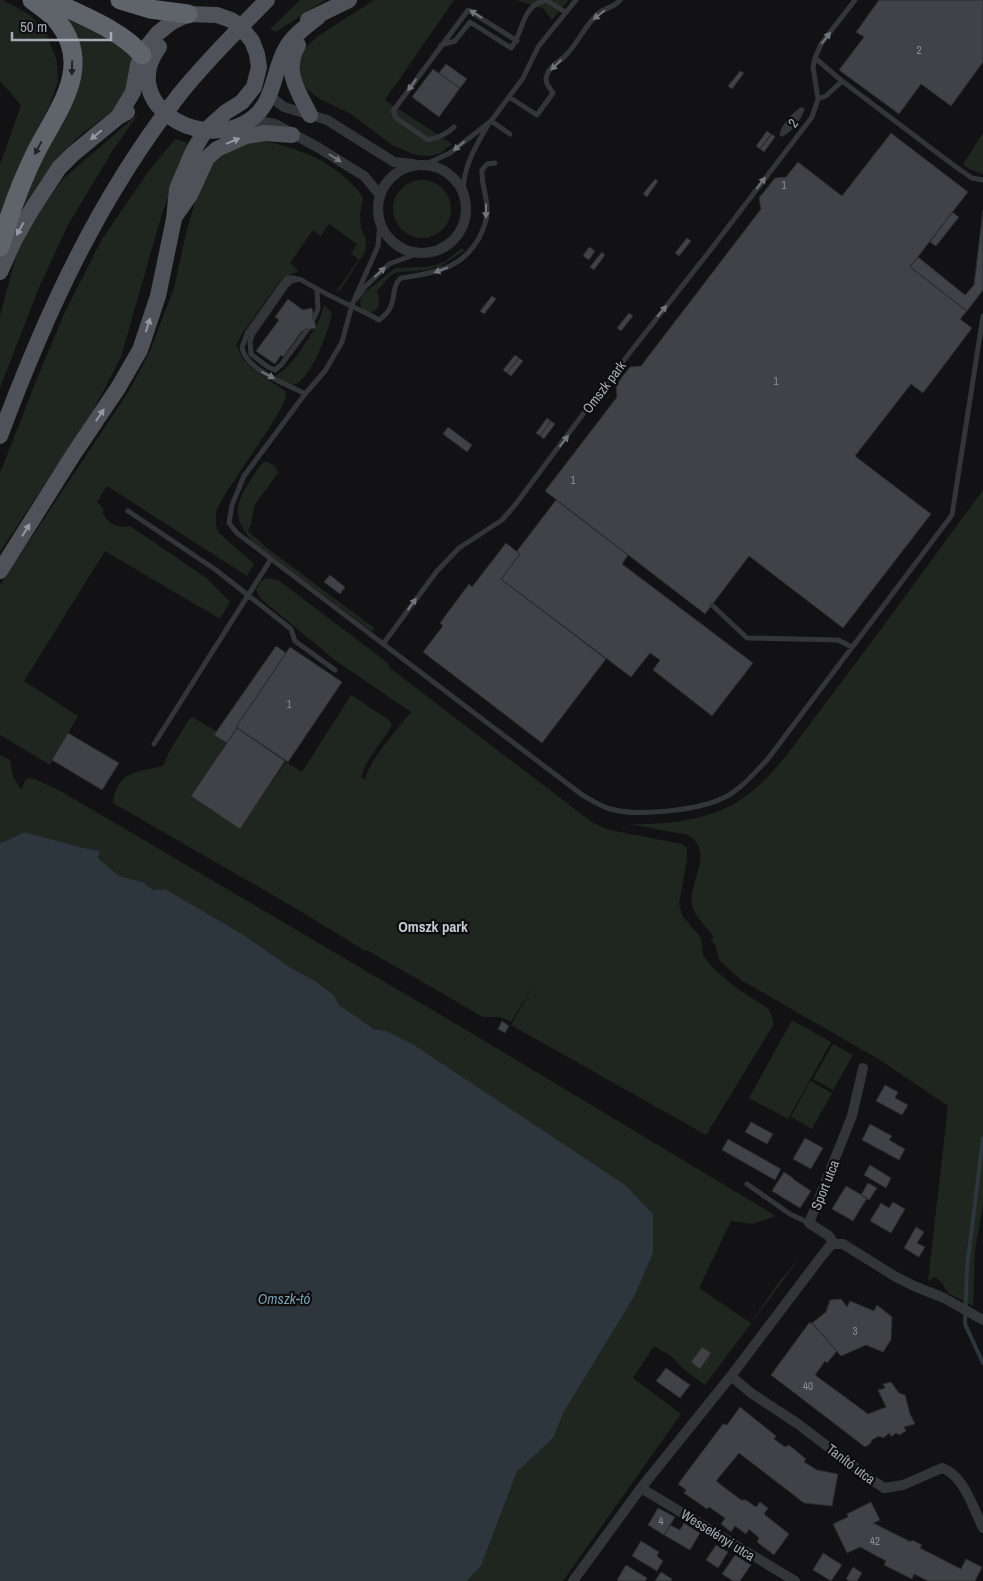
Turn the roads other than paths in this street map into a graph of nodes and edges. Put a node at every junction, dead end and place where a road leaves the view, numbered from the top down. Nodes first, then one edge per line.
1 (32, 0) edge
2 (50, 0) edge
3 (120, 0) edge
4 (147, 0) edge
5 (267, 0) edge
6 (349, 0) edge
7 (576, 0) edge
8 (620, 0) edge
9 (855, 0) edge
10 (192, 6) edge
11 (565, 12) junction
12 (318, 17) junction
13 (170, 36) junction
14 (517, 41) junction
15 (441, 45) junction
16 (815, 58) junction
17 (147, 62) junction
18 (265, 70) junction
19 (842, 81) junction
20 (264, 93) junction
21 (508, 97) junction
22 (818, 99) junction
23 (802, 110) dead end
24 (310, 115) junction
25 (118, 117) junction
26 (241, 120) junction
27 (491, 121) junction
28 (454, 127) dead end
29 (213, 128) junction
30 (510, 134) dead end
31 (782, 134) dead end
32 (292, 135) junction
33 (495, 163) dead end
34 (420, 165) junction
35 (983, 180) edge
36 (463, 193) junction
37 (380, 195) junction
38 (174, 219) junction
39 (380, 223) junction
40 (0, 247) edge
41 (419, 253) junction
42 (0, 272) edge
43 (300, 279) junction
44 (317, 290) junction
45 (352, 305) junction
46 (983, 316) edge
47 (314, 318) dead end
48 (307, 330) dead end
49 (305, 394) junction
50 (0, 436) edge
51 (128, 511) dead end
52 (271, 559) junction
53 (0, 571) edge
54 (248, 594) junction
55 (712, 606) dead end
56 (383, 644) junction
57 (852, 647) junction
58 (336, 670) dead end
59 (154, 744) dead end
60 (863, 1068) dead end
61 (747, 1184) dead end
62 (809, 1223) junction
63 (834, 1244) junction
64 (981, 1319) edge
65 (731, 1376) junction
66 (641, 1488) junction
67 (983, 1528) edge
68 (573, 1581) edge
69 (795, 1581) edge

1 -> 40 highway
2 - 17 highway
3 - 10 highway
4 - 10 highway
5 - 50 main road
6 - 12 main road
7 - 11 lane
8 -> 21 lane
16 -> 9 lane
10 - 13 main road
10 - 17 main road
10 - 18 main road
11 - 14 lane
11 - 21 lane
12 - 18 main road
12 - 20 main road
12 - 24 main road
13 - 17 main road
13 - 20 main road
14 - 15 lane
14 -> 15 lane
15 -> 28 lane
16 - 19 lane
16 - 22 lane
17 - 25 main road
17 - 25 main road
17 - 29 main road
18 - 20 main road
19 - 22 lane
19 - 35 lane
20 - 24 street
20 - 24 street
20 - 26 main road
20 - 29 main road
21 - 27 lane
56 -> 22 lane, Omszk park
23 - 31 lane
24 - 34 street
25 -> 42 main road
26 - 29 main road
26 - 32 street
27 - 30 lane
27 -> 34 lane
27 - 36 lane
29 - 38 main road
32 -> 37 street
38 -> 32 main road
33 -> 45 lane
34 - 36 street
34 - 37 street
36 - 41 street
37 - 39 street
53 -> 38 main road
39 - 41 street
39 - 45 lane
45 -> 41 lane
43 - 44 lane
43 - 48 lane
43 -> 49 lane
44 - 45 lane
44 - 47 lane
45 - 49 lane
46 - 57 lane
49 - 52 lane
51 - 54 lane
52 - 54 lane
52 - 56 lane
54 - 58 lane
54 - 59 lane
55 - 57 lane
56 - 57 lane
60 - 62 street, Sport utca
61 - 62 lane
62 - 63 street, Sport utca
63 - 64 street, Sport utca
63 - 65 street
65 - 66 street
65 - 67 street, Tanító utca
66 - 68 street
66 - 69 street, Wesselényi utca

